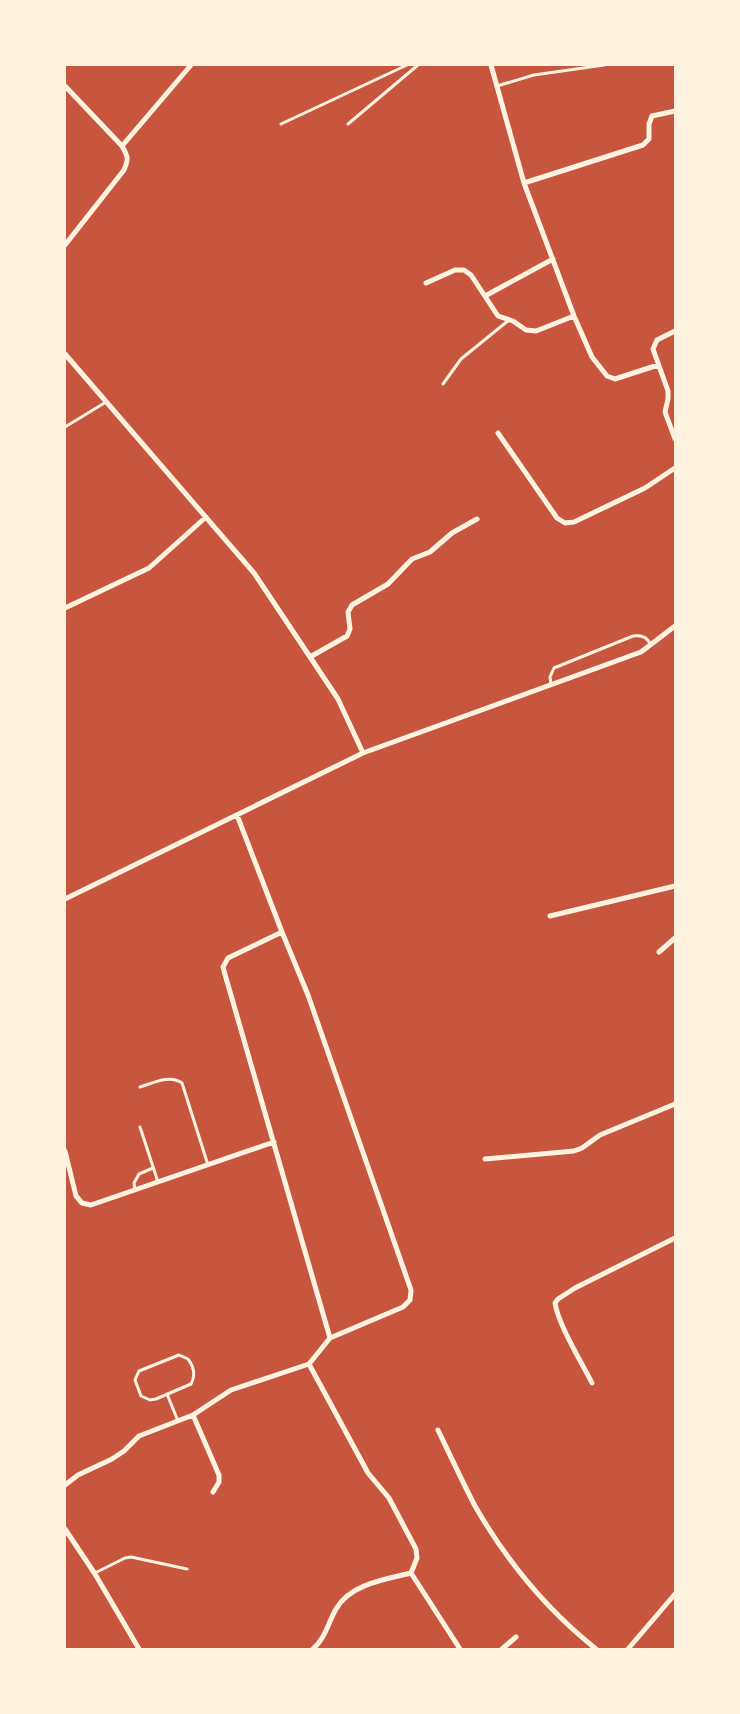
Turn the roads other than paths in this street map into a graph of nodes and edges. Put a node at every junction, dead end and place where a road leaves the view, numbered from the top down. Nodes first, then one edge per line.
1 (191, 65) edge
2 (408, 65) edge
3 (418, 65) edge
4 (490, 65) edge
5 (604, 65) edge
6 (65, 86) edge
7 (497, 86) junction
8 (675, 111) edge
9 (281, 124) dead end
10 (348, 124) dead end
11 (122, 146) junction
12 (524, 183) junction
13 (65, 245) edge
14 (553, 259) junction
15 (426, 283) dead end
16 (484, 296) junction
17 (574, 316) junction
18 (510, 320) junction
19 (675, 331) edge
20 (65, 354) edge
21 (658, 365) junction
22 (444, 384) dead end
23 (106, 402) junction
24 (65, 427) edge
25 (498, 433) dead end
26 (675, 439) edge
27 (675, 468) edge
28 (206, 517) junction
29 (477, 519) dead end
30 (65, 608) edge
31 (675, 626) edge
32 (651, 645) junction
33 (310, 657) junction
34 (551, 685) junction
35 (363, 753) junction
36 (237, 814) junction
37 (675, 886) edge
38 (65, 899) edge
39 (550, 916) dead end
40 (282, 932) junction
41 (675, 938) edge
42 (659, 952) dead end
43 (140, 1087) dead end
44 (675, 1104) edge
45 (140, 1127) dead end
46 (274, 1142) junction
47 (65, 1151) edge
48 (485, 1159) dead end
49 (208, 1165) junction
50 (153, 1168) junction
51 (158, 1182) junction
52 (136, 1190) junction
53 (675, 1238) edge
54 (330, 1338) junction
55 (309, 1364) junction
56 (592, 1383) dead end
57 (167, 1394) junction
58 (193, 1415) junction
59 (178, 1421) junction
60 (438, 1430) dead end
61 (65, 1485) edge
62 (213, 1492) dead end
63 (65, 1530) edge
64 (187, 1569) dead end
65 (412, 1573) junction
66 (95, 1574) junction
67 (675, 1594) edge
68 (516, 1637) dead end
69 (139, 1649) edge
70 (312, 1649) edge
71 (460, 1649) edge
72 (502, 1649) edge
73 (596, 1649) edge
74 (628, 1649) edge

1 - 11 street
2 - 9 lane
3 - 10 lane
4 - 7 street
5 - 7 lane
6 - 11 street
7 - 12 street
8 - 12 street
11 - 13 street
12 - 14 street
14 - 16 street
14 - 17 street
15 - 16 street
16 - 18 street
17 - 18 street
17 - 21 street
18 - 22 lane
19 - 21 street
20 - 23 street
21 - 26 street
23 - 24 lane
23 - 28 street
25 - 27 street
28 - 30 street
28 - 33 street
29 - 33 street
31 - 32 street
32 - 34 street
32 - 34 lane
33 - 35 street
34 - 35 street
35 - 36 street
36 - 38 street
36 - 40 street
37 - 39 street
40 - 46 street
40 - 54 street
41 - 42 street
43 - 49 lane
44 - 48 street
45 - 50 lane
46 - 49 street
46 - 54 street
47 - 52 street
49 - 51 street
50 - 51 lane
50 - 52 lane
51 - 52 street
53 - 56 street
54 - 55 street
55 - 58 street
55 - 65 street
57 - 57 lane
57 - 59 lane
58 - 59 street
58 - 62 street
59 - 61 street
60 - 73 street
63 - 66 street
64 - 66 lane
65 - 70 street
65 - 71 street
66 - 69 street
67 - 74 street
68 - 72 street

